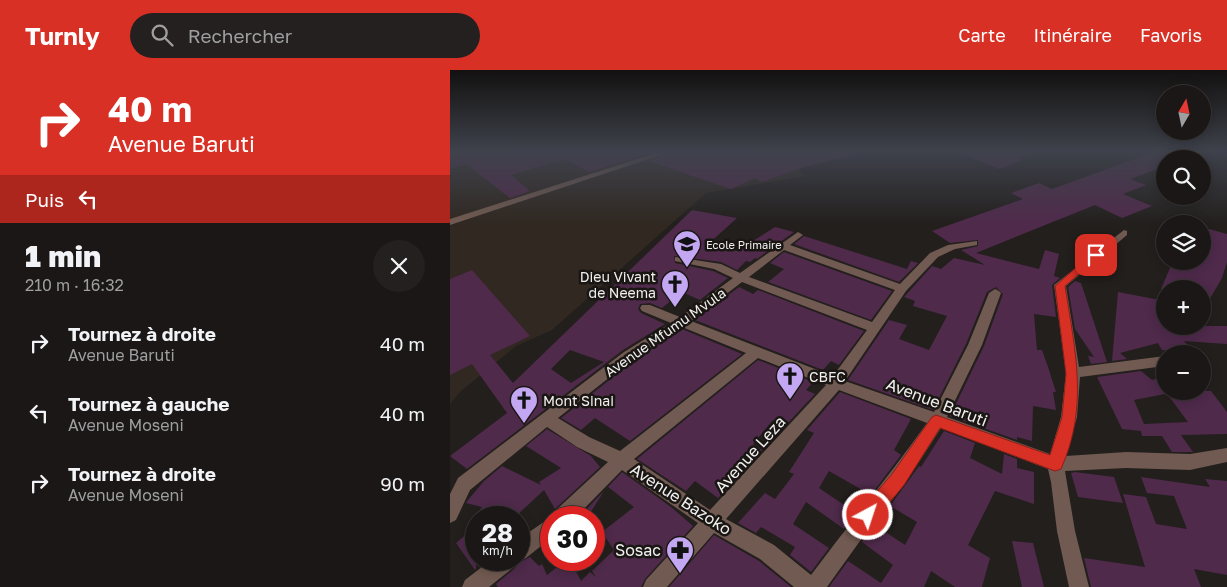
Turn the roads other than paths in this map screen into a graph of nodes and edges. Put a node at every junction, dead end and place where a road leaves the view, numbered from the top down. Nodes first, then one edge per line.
1 (595, 175) edge
2 (450, 222) edge
3 (1124, 233) dead end
4 (798, 235) dead end
5 (974, 243) dead end
6 (783, 246) junction
7 (679, 259) dead end
8 (742, 278) junction
9 (902, 289) junction
10 (995, 293) dead end
11 (646, 308) dead end
12 (683, 321) junction
13 (875, 328) junction
14 (757, 350) junction
15 (1156, 362) edge
16 (1073, 374) junction
17 (836, 383) junction
18 (547, 419) junction
19 (936, 421) junction
20 (1227, 455) edge
21 (621, 460) junction
22 (1055, 464) junction
23 (574, 506) edge
24 (450, 514) edge
25 (711, 521) junction
26 (540, 535) edge
27 (530, 542) edge
28 (493, 571) edge
29 (472, 587) edge
30 (653, 587) edge
31 (810, 587) edge
32 (815, 587) edge
33 (1079, 587) edge

1 - 2 street
3 - 16 street
4 - 6 street, Avenue Mfumu Mvula
5 - 9 street, Avenue Leza
6 - 8 street, Avenue Mfumu Mvula
6 - 9 street
7 - 8 street
8 - 12 street, Avenue Mfumu Mvula
8 - 13 street
9 - 13 street, Avenue Leza
10 - 19 street
11 - 12 street, Avenue Baruti
12 - 14 street, Avenue Baruti
12 - 18 street, Avenue Mfumu Mvula
13 - 17 street, Avenue Leza
14 - 17 street, Avenue Baruti
14 - 21 street
15 - 16 street
16 - 22 street
17 - 19 street, Avenue Baruti
17 - 25 street, Avenue Leza
18 - 21 street, Avenue Bazoko
18 - 24 street, Avenue Mfumu Mvula
19 - 22 street, Avenue Baruti
19 - 32 street
20 - 22 street, Avenue Baruti
21 - 23 street
21 - 25 street, Avenue Bazoko
22 - 33 street
25 - 30 street, Avenue Leza
25 - 31 street, Avenue Bazoko
26 - 27 street
28 - 29 street

